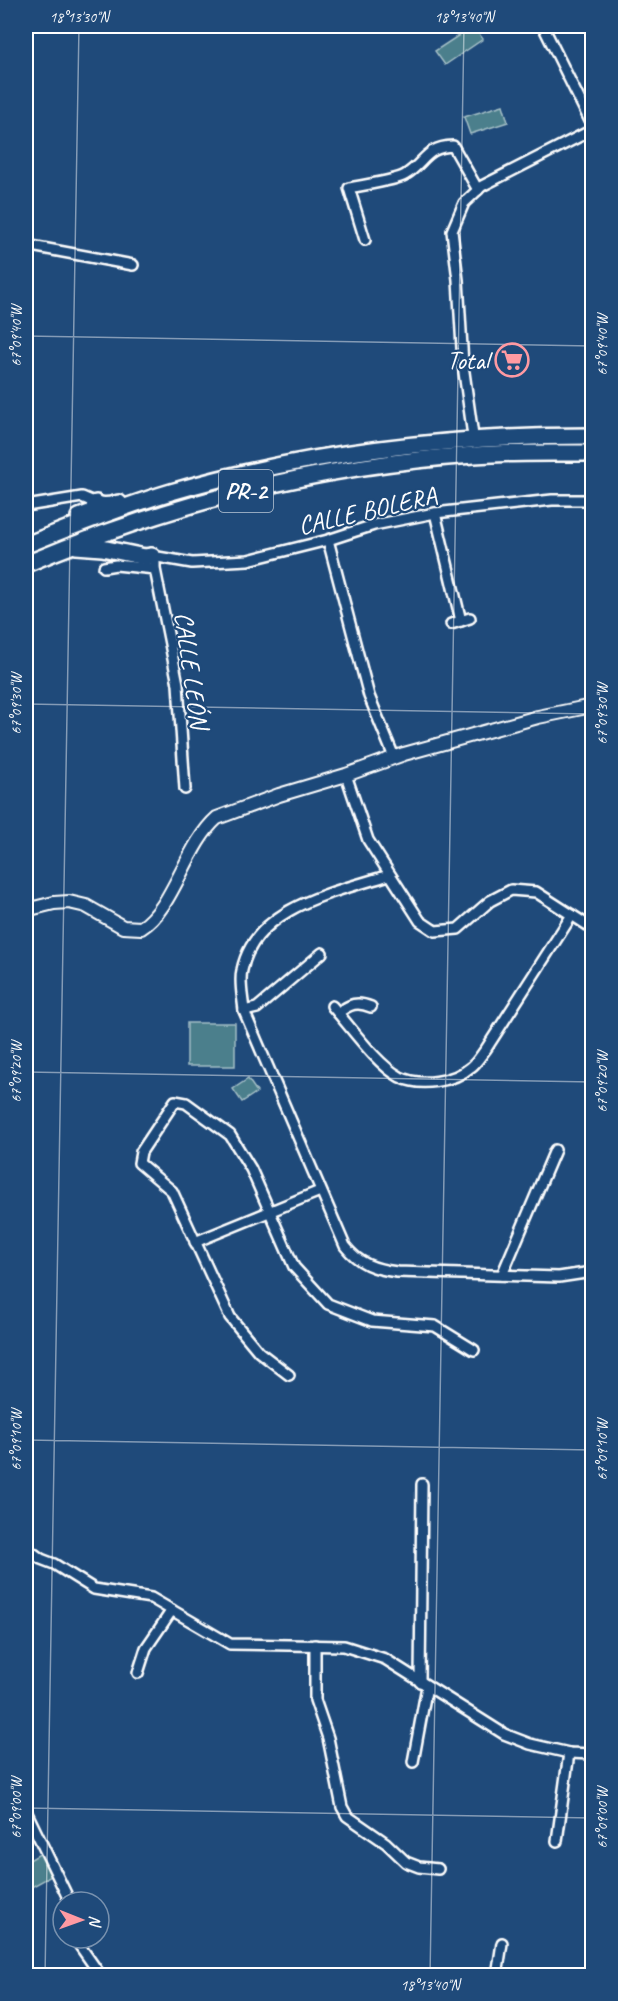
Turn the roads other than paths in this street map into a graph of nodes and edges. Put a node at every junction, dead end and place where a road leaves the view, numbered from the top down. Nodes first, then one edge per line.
1 (543, 26) edge
2 (592, 125) edge
3 (592, 130) edge
4 (478, 190) junction
5 (365, 240) dead end
6 (26, 245) edge
7 (133, 265) dead end
8 (592, 435) edge
9 (473, 438) junction
10 (592, 453) edge
11 (476, 455) junction
12 (168, 493) junction
13 (592, 500) edge
14 (96, 503) junction
15 (26, 506) edge
16 (435, 513) junction
17 (130, 524) junction
18 (45, 538) junction
19 (328, 540) junction
20 (26, 545) edge
21 (70, 545) junction
22 (154, 560) junction
23 (26, 564) edge
24 (104, 567) dead end
25 (461, 621) dead end
26 (592, 706) edge
27 (394, 757) junction
28 (346, 775) junction
29 (185, 789) dead end
30 (389, 875) junction
31 (26, 910) edge
32 (572, 915) junction
33 (592, 928) edge
34 (322, 953) dead end
35 (304, 954) dead end
36 (314, 960) junction
37 (371, 1007) dead end
38 (244, 1011) junction
39 (555, 1150) dead end
40 (320, 1191) junction
41 (269, 1212) junction
42 (195, 1242) junction
43 (592, 1272) edge
44 (502, 1275) junction
45 (471, 1348) dead end
46 (289, 1375) dead end
47 (422, 1484) dead end
48 (26, 1548) edge
49 (172, 1610) junction
50 (315, 1645) junction
51 (138, 1673) dead end
52 (423, 1684) junction
53 (569, 1753) junction
54 (592, 1755) edge
55 (413, 1762) dead end
56 (26, 1811) edge
57 (557, 1841) dead end
58 (438, 1869) dead end
59 (64, 1890) edge
60 (502, 1942) dead end
61 (83, 1950) edge
62 (101, 1976) edge
63 (497, 1976) edge

1 - 2 street
3 - 4 street
4 - 5 street
4 - 9 street
6 - 7 street
8 - 9 highway, PR-2
9 - 11 street
9 - 12 highway, PR-2
10 - 11 highway, PR-2
11 - 17 highway, PR-2
12 - 14 highway
12 - 18 highway, PR-2
13 - 16 street, CALLE BOLERA
14 - 15 street
14 - 18 highway
16 - 19 street, CALLE BOLERA
16 - 25 street
17 - 21 highway, PR-2
17 - 22 highway
18 - 20 highway, PR-2
19 - 22 street, CALLE BOLERA
19 - 27 street
21 - 22 highway
21 - 23 highway, PR-2
22 - 24 street, CALLE BOLERA
22 - 29 street, CALLE LEÓN
26 - 27 street
27 - 28 street
28 - 30 street
28 - 31 street
30 - 32 street
30 - 38 street
32 - 33 street
32 - 37 street
34 - 36 street
35 - 36 street
36 - 38 street
38 - 40 street
39 - 44 street
40 - 41 street
40 - 44 street
41 - 42 street
41 - 42 street
41 - 45 street
42 - 46 street
43 - 44 street
47 - 52 street
48 - 49 street
49 - 50 street
49 - 51 street
50 - 52 street
50 - 58 street
52 - 53 street
52 - 55 street
53 - 54 street
53 - 57 street
56 - 59 street
60 - 63 street
61 - 62 street

